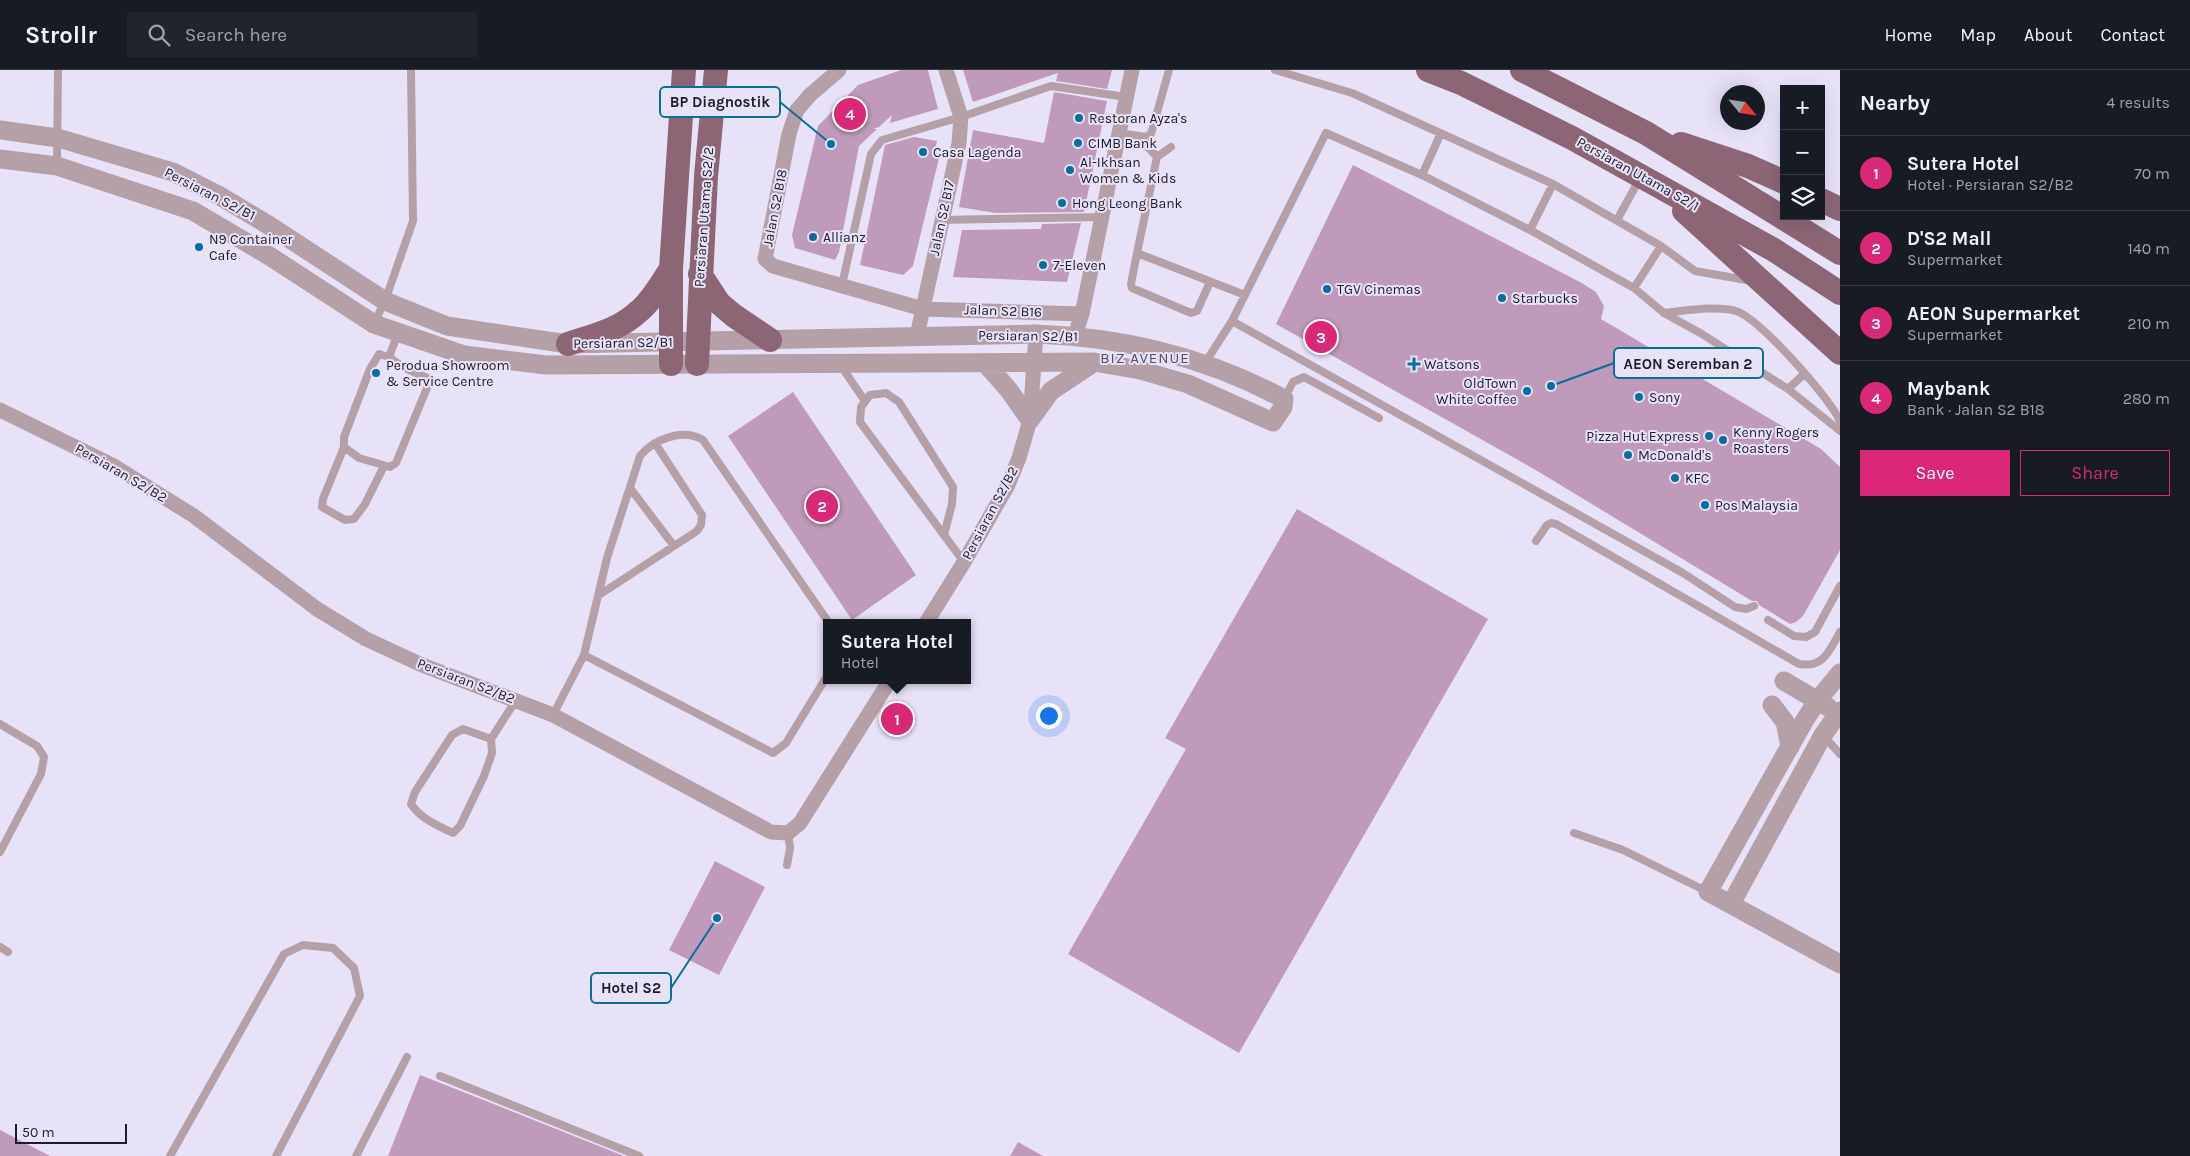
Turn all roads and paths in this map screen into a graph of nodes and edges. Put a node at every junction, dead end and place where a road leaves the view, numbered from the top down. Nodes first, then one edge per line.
1 (58, 70) edge
2 (411, 70) edge
3 (684, 70) edge
4 (716, 70) edge
5 (839, 70) edge
6 (946, 70) edge
7 (1132, 70) edge
8 (1169, 70) edge
9 (1275, 70) edge
10 (1428, 70) edge
11 (1522, 70) edge
12 (1126, 97) junction
13 (961, 117) junction
14 (0, 130) edge
15 (1441, 132) junction
16 (1646, 132) junction
17 (1118, 137) junction
18 (58, 138) junction
19 (1171, 147) dead end
20 (1157, 157) junction
21 (0, 159) edge
22 (57, 166) junction
23 (1422, 176) junction
24 (1648, 180) junction
25 (1780, 180) edge
26 (1553, 184) junction
27 (1825, 202) edge
28 (1840, 209) edge
29 (1102, 217) junction
30 (942, 220) junction
31 (1616, 220) junction
32 (1530, 230) junction
33 (1661, 246) junction
34 (1137, 253) junction
35 (1840, 253) edge
36 (671, 269) junction
37 (700, 274) junction
38 (1210, 282) junction
39 (1764, 284) junction
40 (842, 285) junction
41 (1634, 288) junction
42 (1840, 293) edge
43 (1245, 295) junction
44 (385, 301) junction
45 (923, 309) junction
46 (1664, 312) junction
47 (1082, 314) junction
48 (1232, 321) junction
49 (374, 324) junction
50 (398, 333) junction
51 (1036, 334) junction
52 (1076, 335) junction
53 (916, 336) junction
54 (770, 340) junction
55 (568, 344) junction
56 (671, 353) junction
57 (697, 353) junction
58 (1840, 353) edge
59 (389, 357) junction
60 (1094, 362) junction
61 (839, 363) junction
62 (985, 363) junction
63 (1033, 363) junction
64 (1205, 363) junction
65 (1804, 374) junction
66 (1788, 389) junction
67 (1284, 399) junction
68 (865, 401) junction
69 (0, 410) edge
70 (1379, 418) dead end
71 (1030, 420) junction
72 (1840, 421) edge
73 (1840, 431) edge
74 (656, 443) junction
75 (344, 447) junction
76 (384, 466) junction
77 (630, 488) junction
78 (944, 535) junction
79 (1536, 541) dead end
80 (674, 546) junction
81 (964, 562) junction
82 (1840, 586) edge
83 (599, 594) junction
84 (1754, 606) dead end
85 (827, 619) edge
86 (928, 619) edge
87 (1768, 620) dead end
88 (1840, 632) edge
89 (584, 655) junction
90 (1840, 673) edge
91 (823, 683) edge
92 (886, 684) edge
93 (516, 700) junction
94 (1818, 701) junction
95 (1772, 705) dead end
96 (1839, 712) edge
97 (553, 715) junction
98 (1803, 723) junction
99 (0, 724) edge
100 (1823, 735) junction
101 (491, 739) junction
102 (1790, 747) junction
103 (1840, 754) edge
104 (788, 833) junction
105 (1574, 833) dead end
106 (0, 852) edge
107 (787, 865) dead end
108 (1708, 892) junction
109 (1731, 904) junction
110 (0, 947) edge
111 (8, 952) dead end
112 (1840, 964) edge
113 (407, 1057) dead end
114 (440, 1076) dead end
115 (170, 1156) edge
116 (276, 1156) edge
117 (356, 1156) edge
118 (639, 1156) edge

1 - 18 lane
2 - 44 lane
3 - 36 main road, Persiaran Utama S2/2
4 - 37 main road, Persiaran Utama S2/2
5 - 40 street, Jalan S2 B18
6 - 13 street, Jalan S2 B17
7 - 12 street
8 - 17 lane
9 - 15 lane
10 - 24 main road, Persiaran Utama S2/1
11 - 16 main road
12 - 13 lane
12 - 17 street
13 - 30 street, Jalan S2 B17
13 - 40 lane
14 - 18 street, Persiaran S2/B1
15 - 23 lane
15 - 26 lane
16 - 25 main road
16 - 35 main road
17 - 20 lane
17 - 29 street
18 - 22 lane
18 - 44 street, Persiaran S2/B1
19 - 20 lane
20 - 34 lane
21 - 22 street, Persiaran S2/B1
22 - 49 street, Persiaran S2/B1
23 - 32 lane
23 - 43 lane
24 - 31 lane
24 - 39 main road
24 - 42 main road, Persiaran Utama S2/1
26 - 31 lane
26 - 32 lane
27 - 28 main road
29 - 30 lane
29 - 47 street
30 - 45 street, Jalan S2 B17
31 - 33 lane
32 - 41 lane
33 - 39 lane
33 - 41 lane
34 - 38 lane
34 - 38 lane
36 - 55 main road
36 - 56 main road, Persiaran Utama S2/2
37 - 54 main road
37 - 57 main road, Persiaran Utama S2/2
38 - 43 lane
39 - 58 main road
40 - 45 street, Jalan S2 B18
41 - 46 lane
43 - 48 lane
44 - 49 lane
44 - 55 street, Persiaran S2/B1
45 - 47 street, Jalan S2 B16
45 - 53 street, Jalan S2 B17
46 - 65 lane
46 - 66 lane
47 - 52 street
48 - 64 lane
48 - 84 lane
49 - 50 street, Persiaran S2/B1
50 - 56 street, Persiaran S2/B1
50 - 59 lane
51 - 52 street, Persiaran S2/B1
51 - 53 street, Persiaran S2/B1
51 - 63 street, Persiaran S2/B2
52 - 64 street, Persiaran S2/B1
53 - 54 street, Persiaran S2/B1
54 - 57 street, Persiaran S2/B1
55 - 56 street, Persiaran S2/B1
56 - 57 street, Persiaran S2/B1
57 - 61 street, Persiaran S2/B1
59 - 75 lane
59 - 76 lane
60 - 63 street, Persiaran S2/B1
60 - 67 street, Persiaran S2/B1
60 - 71 street
61 - 62 street, Persiaran S2/B1
61 - 68 lane
62 - 63 street, Persiaran S2/B1
62 - 71 street
63 - 71 street, Persiaran S2/B2
64 - 67 street, Persiaran S2/B1
65 - 66 lane
65 - 72 lane
66 - 73 lane
67 - 70 lane
68 - 78 lane
68 - 78 lane
69 - 93 street, Persiaran S2/B2
71 - 81 street, Persiaran S2/B2
74 - 77 lane
74 - 80 lane
74 - 85 lane
75 - 76 lane
75 - 76 lane
77 - 80 lane
77 - 83 lane
78 - 81 lane
79 - 88 lane
80 - 83 lane
81 - 86 street, Persiaran S2/B2
82 - 87 lane
83 - 89 lane
89 - 91 lane
89 - 97 lane
90 - 94 street
90 - 94 street
92 - 104 street
93 - 97 street, Persiaran S2/B2
93 - 101 lane
94 - 96 street
94 - 98 street
95 - 102 street
96 - 100 street
97 - 104 street, Persiaran S2/B2
98 - 100 street
98 - 102 street
99 - 106 lane
100 - 103 lane
100 - 109 street
101 - 101 lane
102 - 108 street
104 - 107 lane
105 - 108 lane
108 - 109 street
109 - 112 street
110 - 111 lane
113 - 117 lane
114 - 118 lane
115 - 116 lane

